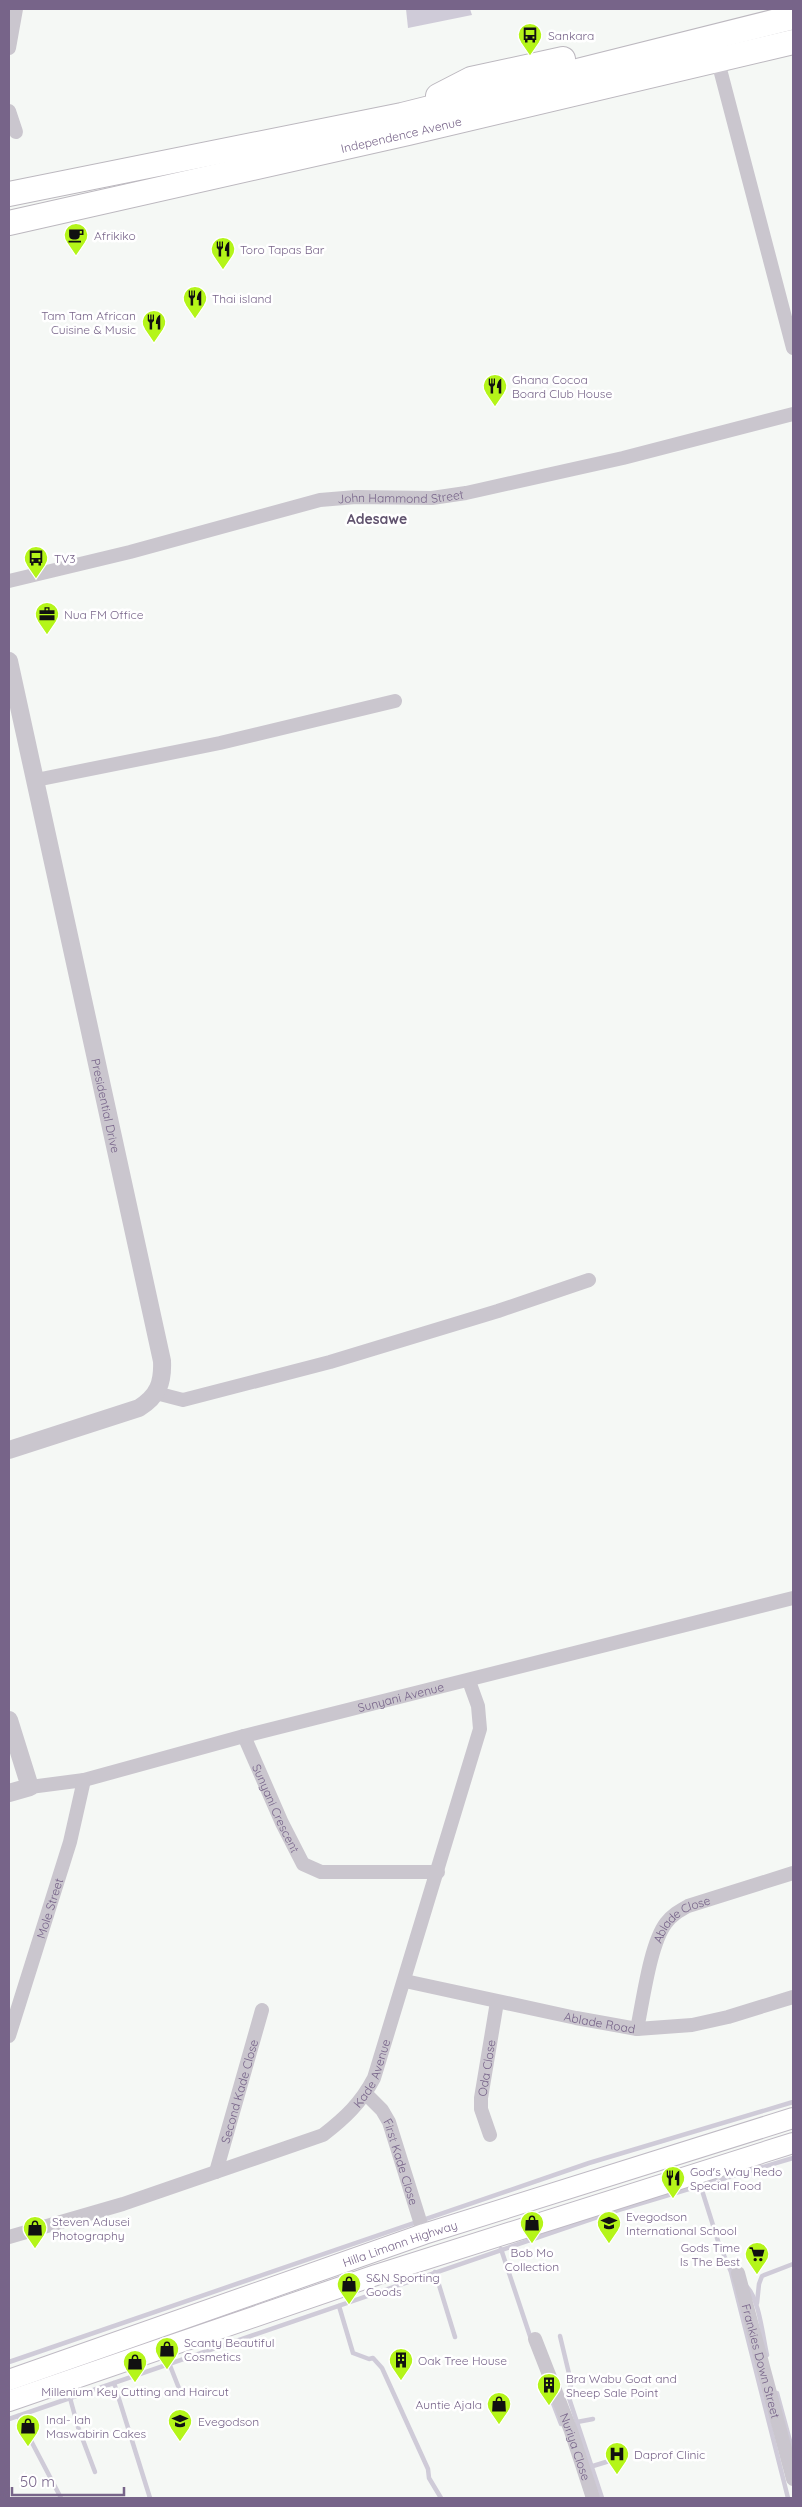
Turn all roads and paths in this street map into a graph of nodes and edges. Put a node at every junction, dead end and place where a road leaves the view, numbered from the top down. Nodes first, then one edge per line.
1 (16, 9) edge
2 (784, 9) edge
3 (793, 17) edge
4 (793, 42) edge
5 (9, 48) edge
6 (793, 56) edge
7 (721, 73) junction
8 (592, 79) junction
9 (9, 111) edge
10 (405, 124) junction
11 (16, 132) dead end
12 (9, 194) edge
13 (10, 223) edge
14 (793, 348) edge
15 (793, 414) edge
16 (9, 581) edge
17 (9, 661) edge
18 (395, 701) dead end
19 (36, 780) junction
20 (589, 1280) dead end
21 (156, 1393) junction
22 (9, 1450) edge
23 (793, 1598) edge
24 (469, 1681) junction
25 (9, 1720) edge
26 (244, 1736) junction
27 (84, 1780) junction
28 (30, 1787) junction
29 (9, 1793) edge
30 (438, 1872) junction
31 (793, 1873) edge
32 (405, 1981) junction
33 (793, 1998) edge
34 (497, 2002) junction
35 (262, 2010) dead end
36 (638, 2029) junction
37 (9, 2036) edge
38 (366, 2094) junction
39 (793, 2118) edge
40 (490, 2135) dead end
41 (793, 2143) edge
42 (216, 2172) junction
43 (424, 2234) junction
44 (9, 2237) edge
45 (738, 2273) dead end
46 (535, 2339) dead end
47 (9, 2380) edge
48 (9, 2401) edge
49 (793, 2479) edge
50 (593, 2498) edge

1 - 5 street
2 - 10 highway
3 - 8 highway, Independence Avenue
4 - 8 highway, Independence Avenue
6 - 7 highway
7 - 10 highway
7 - 14 street
8 - 10 highway, Independence Avenue
9 - 11 street
10 - 12 highway, Independence Avenue
10 - 13 highway, Independence Avenue
15 - 16 street, John Hammond Street
17 - 19 street, Presidential Drive
18 - 19 street
19 - 21 street, Presidential Drive
20 - 21 street
21 - 22 street
23 - 24 street, Sunyani Avenue
24 - 26 street, Sunyani Avenue
24 - 30 street, Kade Avenue
25 - 28 street
26 - 27 street, Sunyani Avenue
26 - 30 street, Sunyani Crescent
27 - 28 street, Sunyani Avenue
27 - 37 street, Mole Street
28 - 29 street, Sunyani Avenue
30 - 32 street, Kade Avenue
31 - 36 street, Ablade Close
32 - 34 street, Ablade Road
32 - 38 street, Kade Avenue
33 - 36 street, Ablade Road
34 - 36 street, Ablade Road
34 - 40 street, Oda Close
35 - 42 street, Second Kade Close
38 - 42 street, Kade Avenue
38 - 43 street, First Kade Close
39 - 43 main road, Hilla Limann Highway
41 - 48 main road, Hilla Limann Highway
42 - 44 street, Kade Avenue
43 - 47 main road, Hilla Limann Highway
45 - 49 street, Frankies Down Street
46 - 50 street, Nuriya Close

